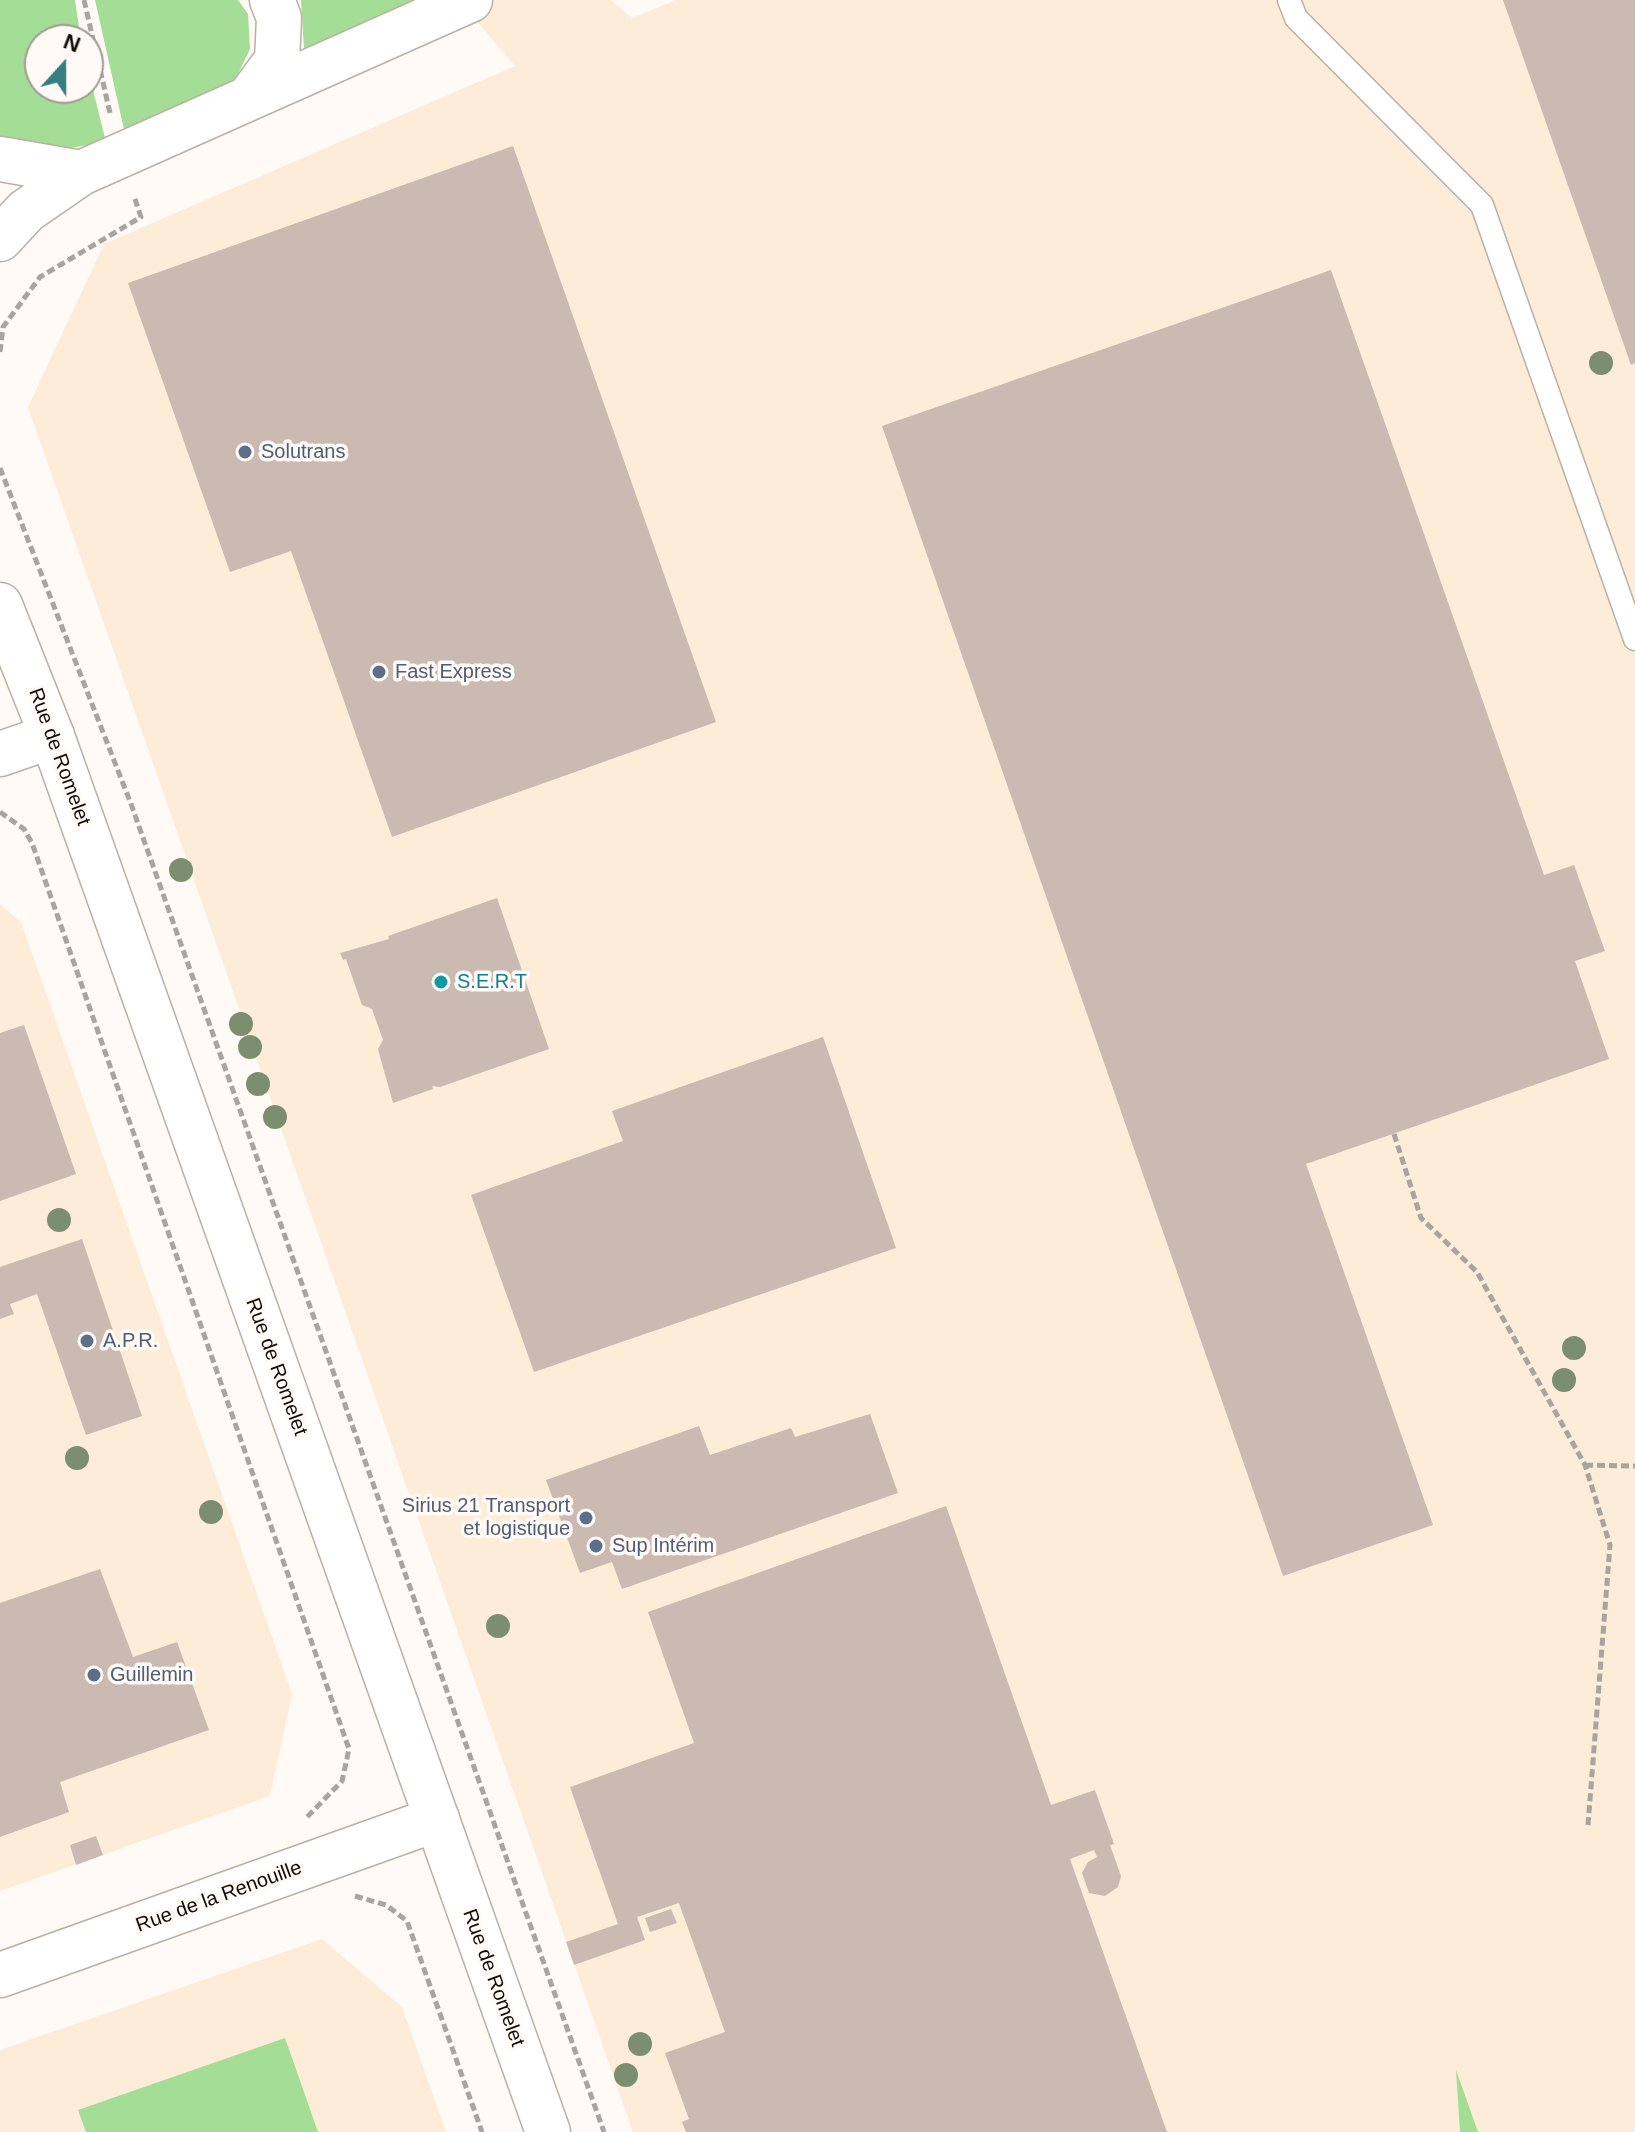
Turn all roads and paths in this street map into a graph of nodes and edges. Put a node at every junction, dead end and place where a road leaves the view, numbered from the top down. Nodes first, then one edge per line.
1 (272, 0) edge
2 (470, 0) edge
3 (1289, 0) edge
4 (252, 94) junction
5 (0, 159) edge
6 (81, 173) junction
7 (0, 239) edge
8 (0, 468) edge
9 (0, 605) edge
10 (1635, 639) edge
11 (52, 736) junction
12 (0, 754) edge
13 (0, 812) edge
14 (1394, 1134) dead end
15 (1585, 1465) junction
16 (1635, 1466) edge
17 (437, 1819) junction
18 (300, 1820) dead end
19 (1588, 1825) dead end
20 (348, 1895) dead end
21 (0, 1975) edge
22 (482, 2132) edge
23 (548, 2132) edge
24 (604, 2132) edge

1 - 4 street
2 - 4 street
3 - 10 lane
4 - 6 street
5 - 6 street
6 - 7 street
8 - 24 path
9 - 11 street, Rue de Romelet
11 - 12 street
11 - 17 street, Rue de Romelet
13 - 18 path
14 - 15 path
15 - 16 path
15 - 19 path
17 - 21 street, Rue de la Renouille
17 - 23 street, Rue de Romelet
20 - 22 path

